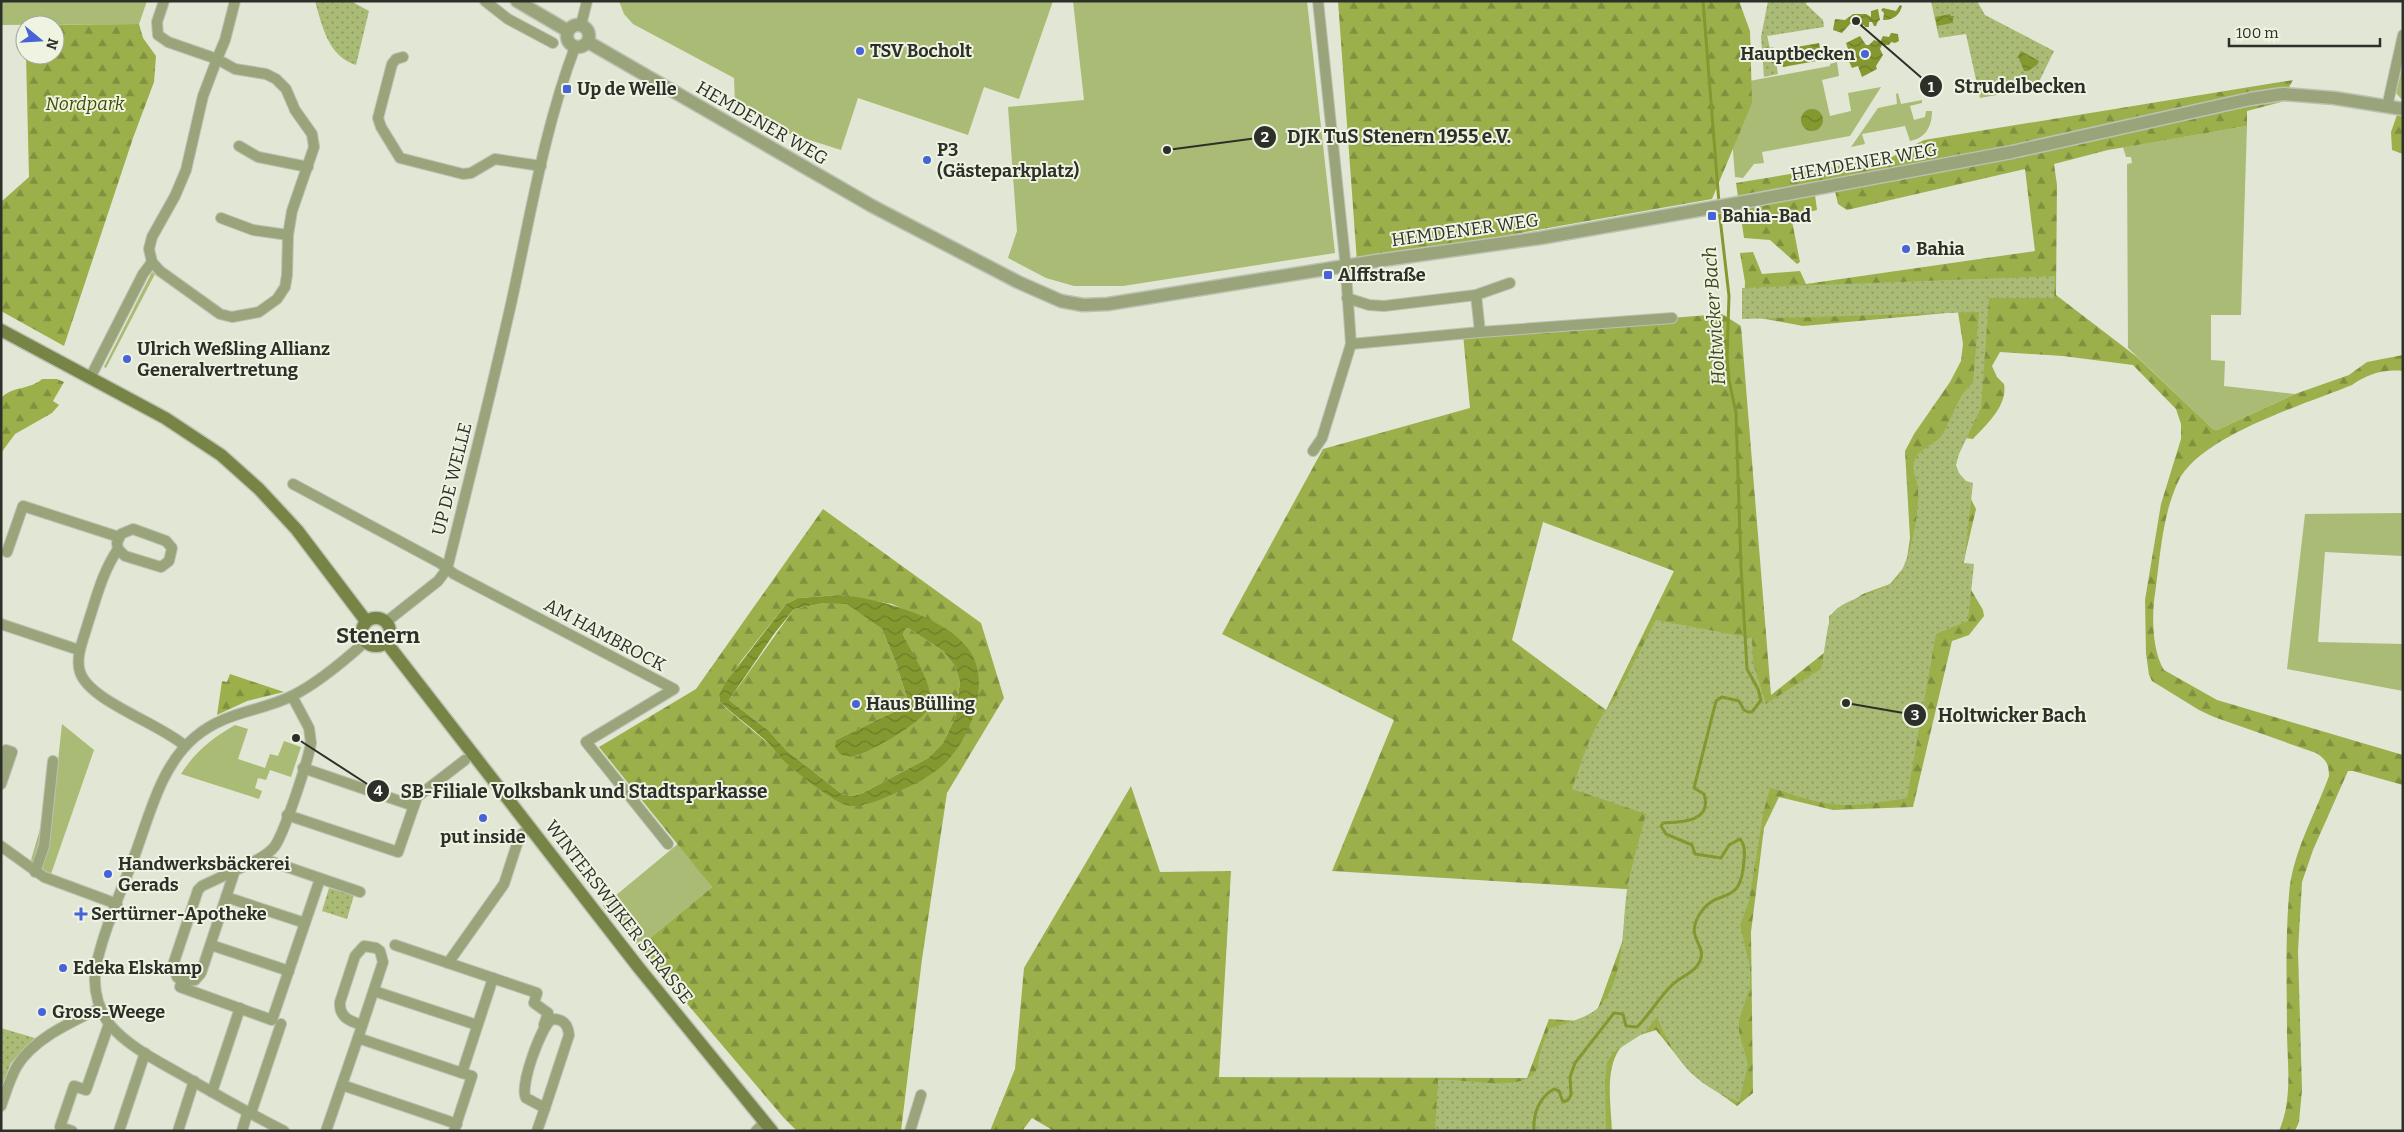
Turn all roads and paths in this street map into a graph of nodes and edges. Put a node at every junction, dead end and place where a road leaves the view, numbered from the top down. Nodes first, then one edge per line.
1 (164, 1) edge
2 (235, 1) edge
3 (485, 1) edge
4 (517, 1) edge
5 (587, 1) edge
6 (1318, 1) edge
7 (581, 25) junction
8 (568, 31) junction
9 (2403, 35) edge
10 (588, 42) junction
11 (553, 43) dead end
12 (575, 47) junction
13 (403, 57) dead end
14 (217, 59) junction
15 (2387, 107) junction
16 (2403, 109) edge
17 (239, 146) dead end
18 (540, 166) junction
19 (308, 167) junction
20 (221, 218) dead end
21 (288, 235) junction
22 (152, 262) junction
23 (1344, 266) junction
24 (1510, 283) dead end
25 (1476, 295) junction
26 (1347, 298) junction
27 (1672, 318) dead end
28 (1, 330) edge
29 (1480, 332) junction
30 (1351, 344) junction
31 (90, 378) junction
32 (1314, 451) dead end
33 (293, 484) dead end
34 (119, 536) junction
35 (118, 549) junction
36 (7, 552) dead end
37 (447, 569) junction
38 (366, 621) junction
39 (386, 622) junction
40 (1, 624) edge
41 (366, 642) junction
42 (386, 642) junction
43 (80, 650) junction
44 (292, 696) junction
45 (185, 746) junction
46 (465, 760) dead end
47 (53, 762) dead end
48 (3, 768) edge
49 (303, 768) junction
50 (1, 784) edge
51 (414, 806) junction
52 (287, 815) junction
53 (523, 833) dead end
54 (668, 844) dead end
55 (1, 846) edge
56 (261, 858) junction
57 (235, 870) junction
58 (36, 872) junction
59 (320, 879) junction
60 (360, 892) dead end
61 (226, 897) junction
62 (117, 904) junction
63 (305, 923) junction
64 (211, 945) junction
65 (395, 945) dead end
66 (448, 963) junction
67 (289, 971) junction
68 (493, 978) junction
69 (182, 981) junction
70 (374, 991) junction
71 (100, 1008) junction
72 (240, 1008) junction
73 (109, 1024) junction
74 (281, 1024) dead end
75 (362, 1025) junction
76 (477, 1026) junction
77 (543, 1028) junction
78 (358, 1038) junction
79 (145, 1053) junction
80 (462, 1073) junction
81 (194, 1081) junction
82 (342, 1085) junction
83 (212, 1092) junction
84 (921, 1095) dead end
85 (1, 1106) edge
86 (545, 1108) junction
87 (249, 1112) junction
88 (456, 1127) edge
89 (764, 1128) edge
90 (72, 1131) edge
91 (119, 1131) edge
92 (178, 1131) edge
93 (242, 1131) edge
94 (284, 1131) edge
95 (326, 1131) edge
96 (537, 1131) edge
97 (910, 1131) edge

1 - 14 street
2 - 14 street
3 - 11 street
4 - 8 street
5 - 7 street
6 - 23 street
7 - 8 street
7 - 10 street
8 - 12 street
9 - 15 street
10 - 12 street
10 - 23 street, HEMDENER WEG
12 - 18 street, UP DE WELLE
13 - 18 street
14 - 19 street
14 - 22 street
15 - 16 street, HEMDENER WEG
15 - 23 street, HEMDENER WEG
17 - 19 street
18 - 37 street, UP DE WELLE
19 - 21 street
20 - 21 street
21 - 22 street
22 - 31 street
23 - 26 street
24 - 25 street
25 - 26 street
25 - 29 street
26 - 30 street
27 - 29 street
28 - 31 main road
29 - 30 street
30 - 32 street
31 - 38 main road
33 - 37 street, UP DE WELLE
34 - 35 street
34 - 35 street
34 - 36 street
35 - 43 street
37 - 39 street, UP DE WELLE
37 - 54 street, AM HAMBROCK
38 - 39 main road
38 - 41 main road
39 - 42 main road
40 - 43 street
41 - 42 main road
41 - 44 street
42 - 89 main road, WINTERSWIJKER STRASSE
43 - 45 street
44 - 45 street
44 - 49 street
45 - 62 street
46 - 51 street
47 - 58 street
48 - 50 street
49 - 51 street
49 - 52 street
51 - 52 street
52 - 56 street
53 - 66 street
55 - 58 street
56 - 57 street
56 - 59 street
57 - 61 street
57 - 69 street
58 - 62 street
59 - 60 street
59 - 63 street
61 - 63 street
61 - 64 street
62 - 71 street
63 - 67 street
64 - 67 street
64 - 69 street
65 - 66 street
66 - 68 street
67 - 72 street
68 - 76 street
68 - 77 street
69 - 72 street
70 - 75 street
70 - 75 street
70 - 76 street
71 - 73 street
71 - 85 street
72 - 83 street
73 - 79 street
73 - 90 street
74 - 87 street
75 - 78 street
76 - 80 street
77 - 86 street
77 - 86 street
78 - 80 street
78 - 82 street
79 - 81 street
79 - 91 street
80 - 88 street
81 - 83 street
81 - 92 street
82 - 88 street
82 - 95 street
83 - 87 street
84 - 97 street
86 - 96 street
87 - 93 street
87 - 94 street

